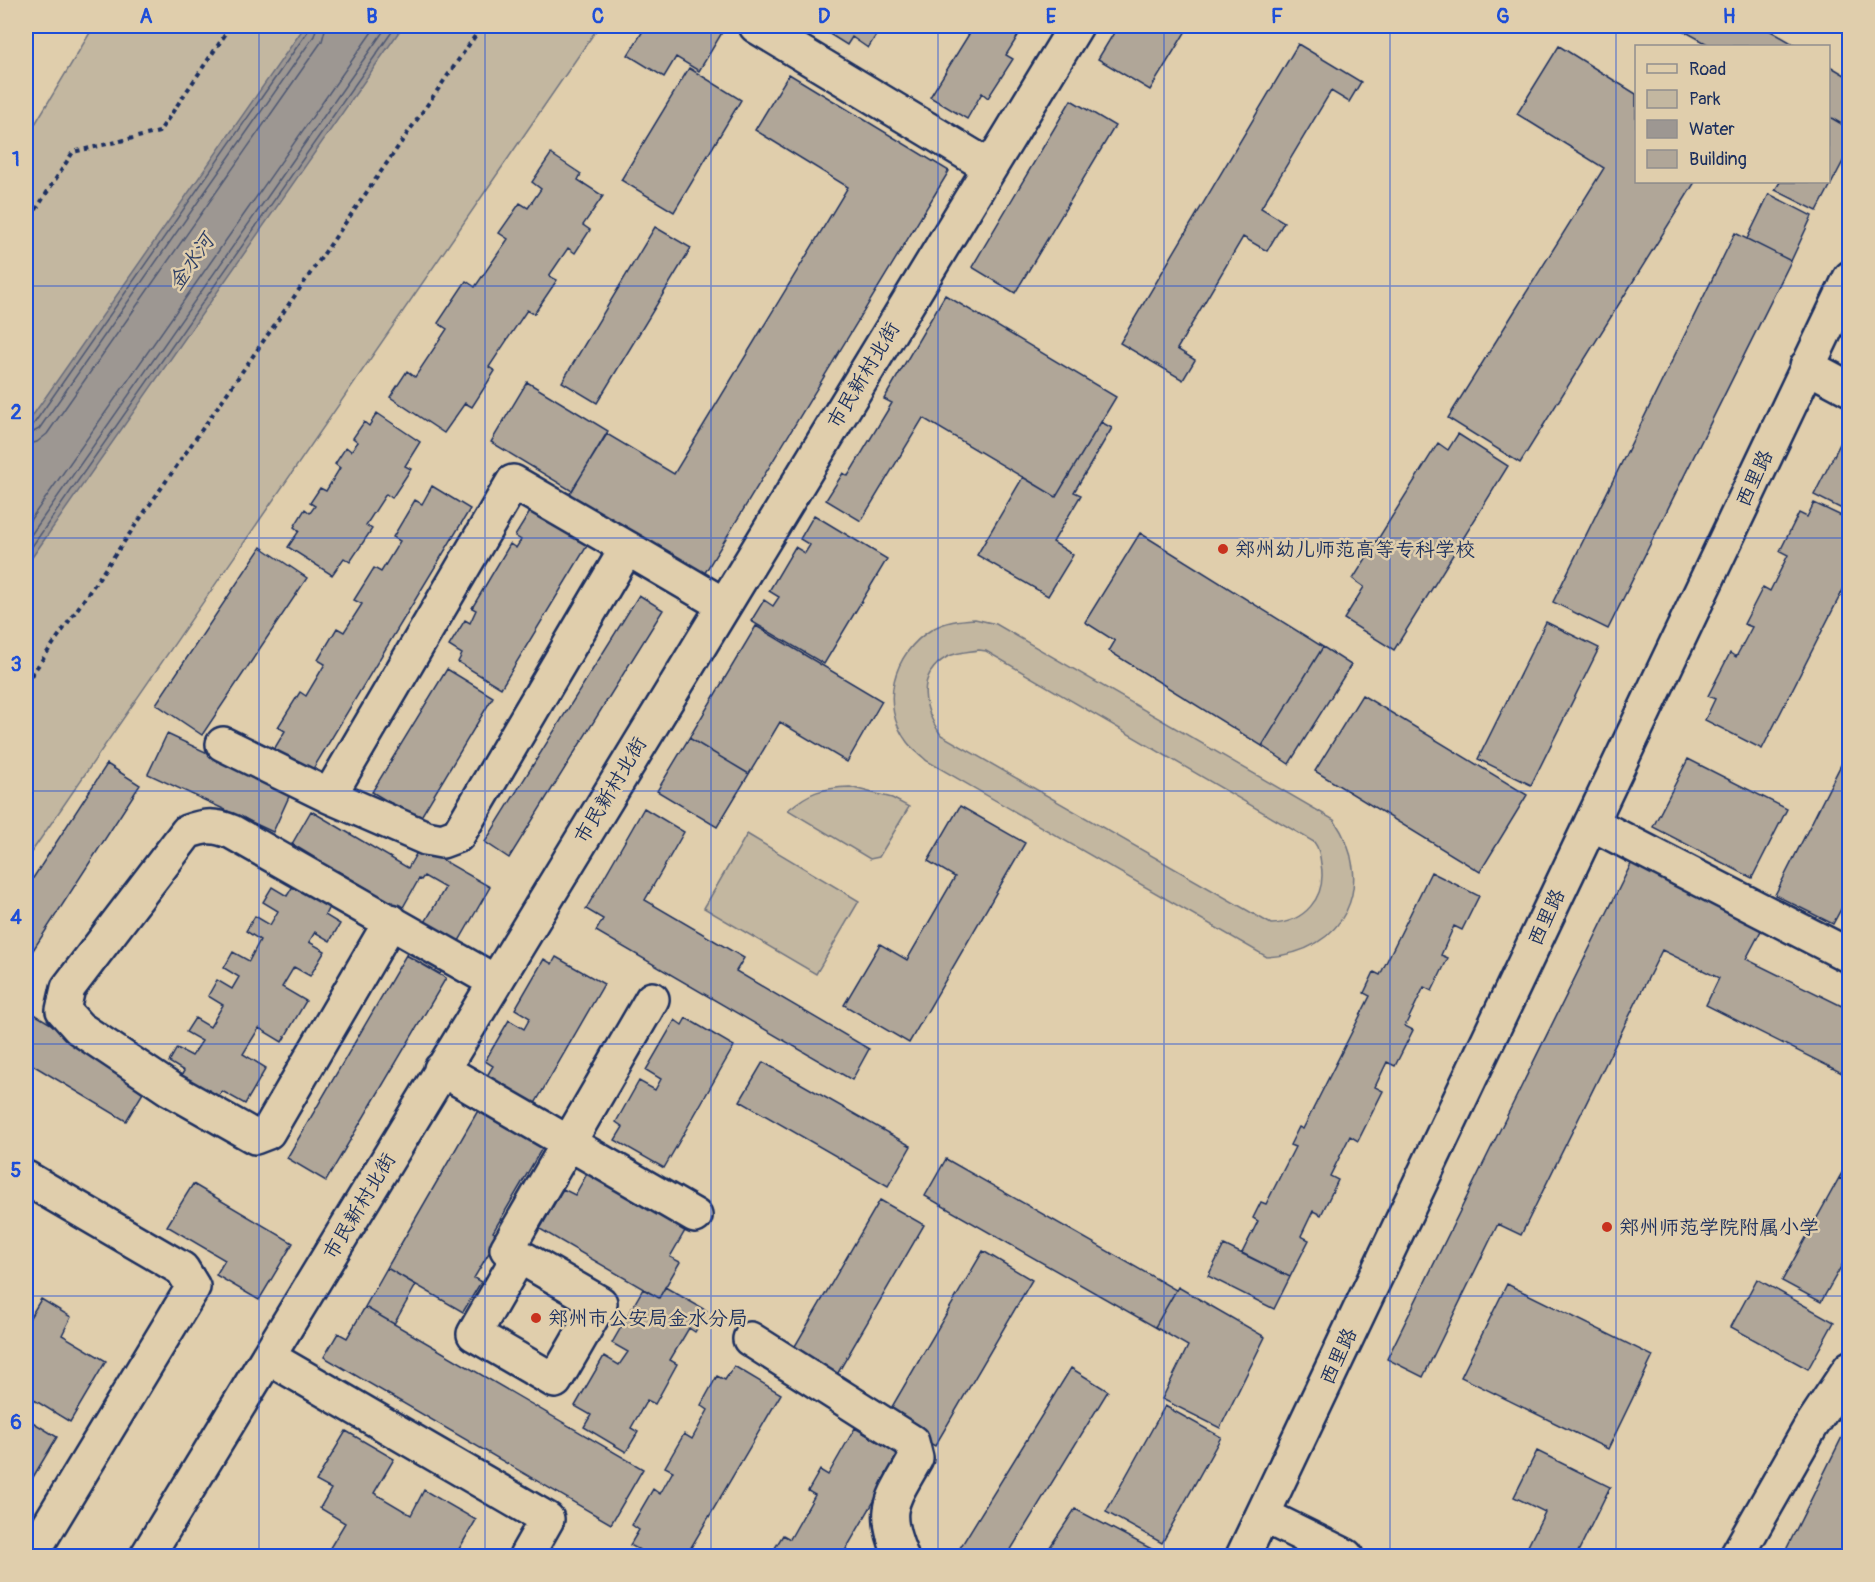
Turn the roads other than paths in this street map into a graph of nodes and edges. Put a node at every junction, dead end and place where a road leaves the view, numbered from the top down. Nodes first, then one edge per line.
1 (756, 26) edge
2 (1076, 26) edge
3 (990, 166) junction
4 (1850, 278) edge
5 (1807, 366) junction
6 (1850, 389) edge
7 (627, 548) junction
8 (724, 605) junction
9 (223, 744) dead end
10 (329, 796) junction
11 (1590, 823) junction
12 (391, 921) junction
13 (1850, 956) edge
14 (494, 981) junction
15 (652, 999) dead end
16 (441, 1069) junction
17 (568, 1143) junction
18 (26, 1178) edge
19 (695, 1216) dead end
20 (519, 1256) dead end
21 (750, 1339) dead end
22 (268, 1357) junction
23 (1850, 1368) edge
24 (1263, 1515) junction
25 (26, 1545) edge
26 (147, 1557) edge
27 (526, 1557) edge
28 (901, 1557) edge
29 (1243, 1557) edge
30 (1346, 1557) edge
31 (1737, 1557) edge

1 - 3 street
2 - 3 street, 市民新村北街
3 - 8 street, 市民新村北街
4 - 5 street, 西里路
5 - 6 street
5 - 11 street, 西里路
7 - 8 street
7 - 10 street
7 - 10 street
8 - 14 street, 市民新村北街
9 - 10 street
11 - 13 street
11 - 24 street, 西里路
12 - 12 street
12 - 14 street
14 - 16 street, 市民新村北街
15 - 17 street
16 - 17 street
16 - 22 street, 市民新村北街
17 - 19 street
17 - 20 street
18 - 25 street
21 - 28 street
22 - 26 street, 市民新村北街
22 - 27 street
23 - 31 street
24 - 29 street, 西里路
24 - 30 street

